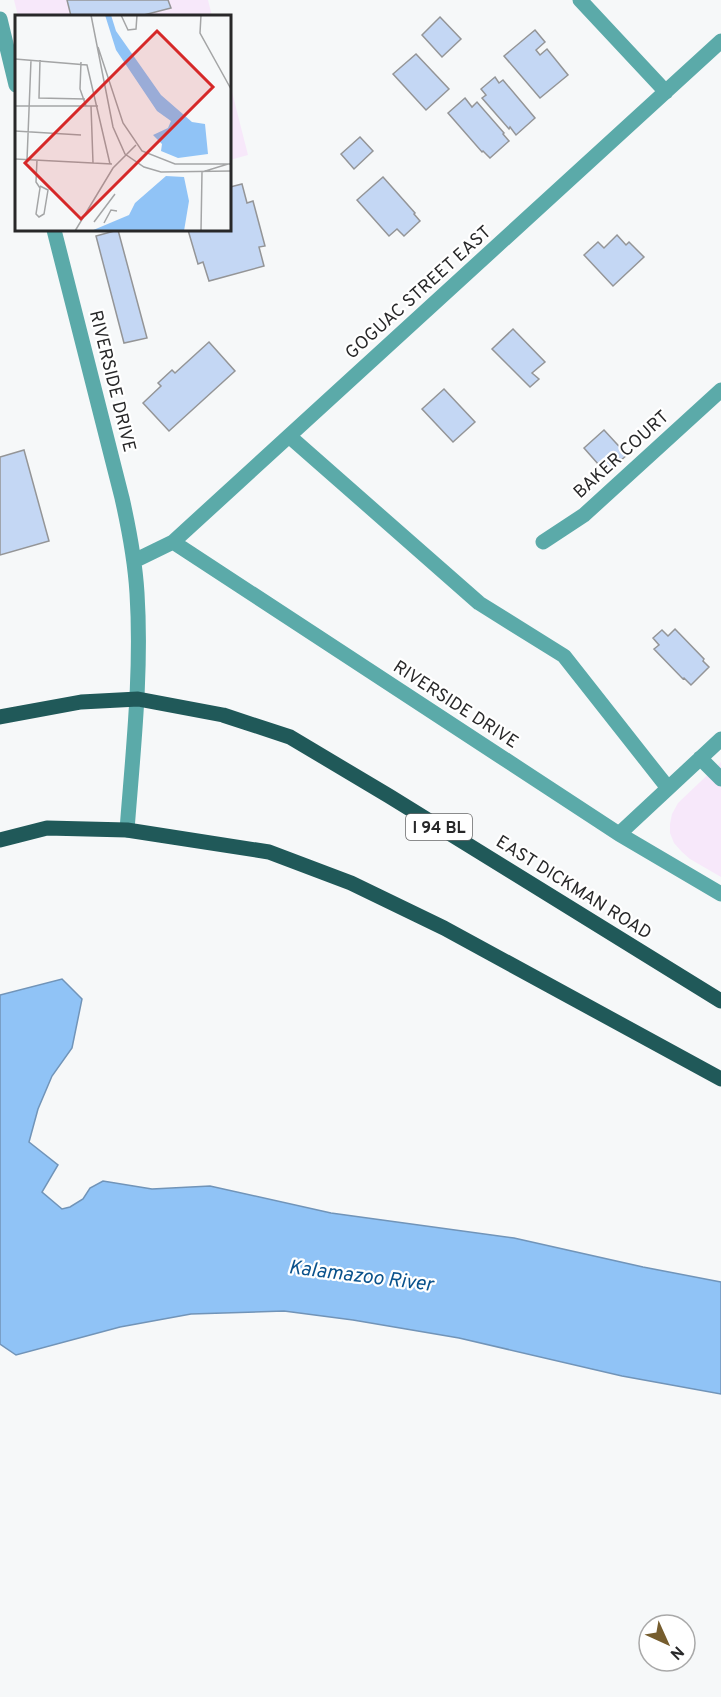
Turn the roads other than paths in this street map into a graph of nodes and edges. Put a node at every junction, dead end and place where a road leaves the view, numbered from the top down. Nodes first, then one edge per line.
1 (580, 0) edge
2 (0, 19) edge
3 (721, 41) edge
4 (15, 81) edge
5 (666, 92) junction
6 (54, 231) edge
7 (721, 390) edge
8 (289, 436) junction
9 (173, 542) junction
10 (543, 542) dead end
11 (134, 561) junction
12 (138, 699) junction
13 (0, 717) edge
14 (721, 739) edge
15 (700, 758) junction
16 (721, 779) edge
17 (668, 788) junction
18 (127, 830) junction
19 (619, 834) junction
20 (0, 840) edge
21 (721, 894) edge
22 (721, 1001) edge
23 (721, 1079) edge

1 - 5 street
2 - 4 street
3 - 5 street, GOGUAC STREET EAST
5 - 8 street, GOGUAC STREET EAST
6 - 11 street, RIVERSIDE DRIVE
7 - 10 street, BAKER COURT
8 - 9 street, GOGUAC STREET EAST
8 - 17 street
9 - 11 street, GOGUAC STREET EAST
9 - 19 street, RIVERSIDE DRIVE
11 - 12 street, RIVERSIDE DRIVE
12 - 13 main road, EAST DICKMAN ROAD / I 94 BL
12 - 18 street, RIVERSIDE DRIVE
12 - 22 main road, EAST DICKMAN ROAD / I 94 BL
14 - 15 street
15 - 16 street
15 - 17 street
17 - 19 street
18 - 20 main road
18 - 23 main road
19 - 21 street, RIVERSIDE DRIVE

